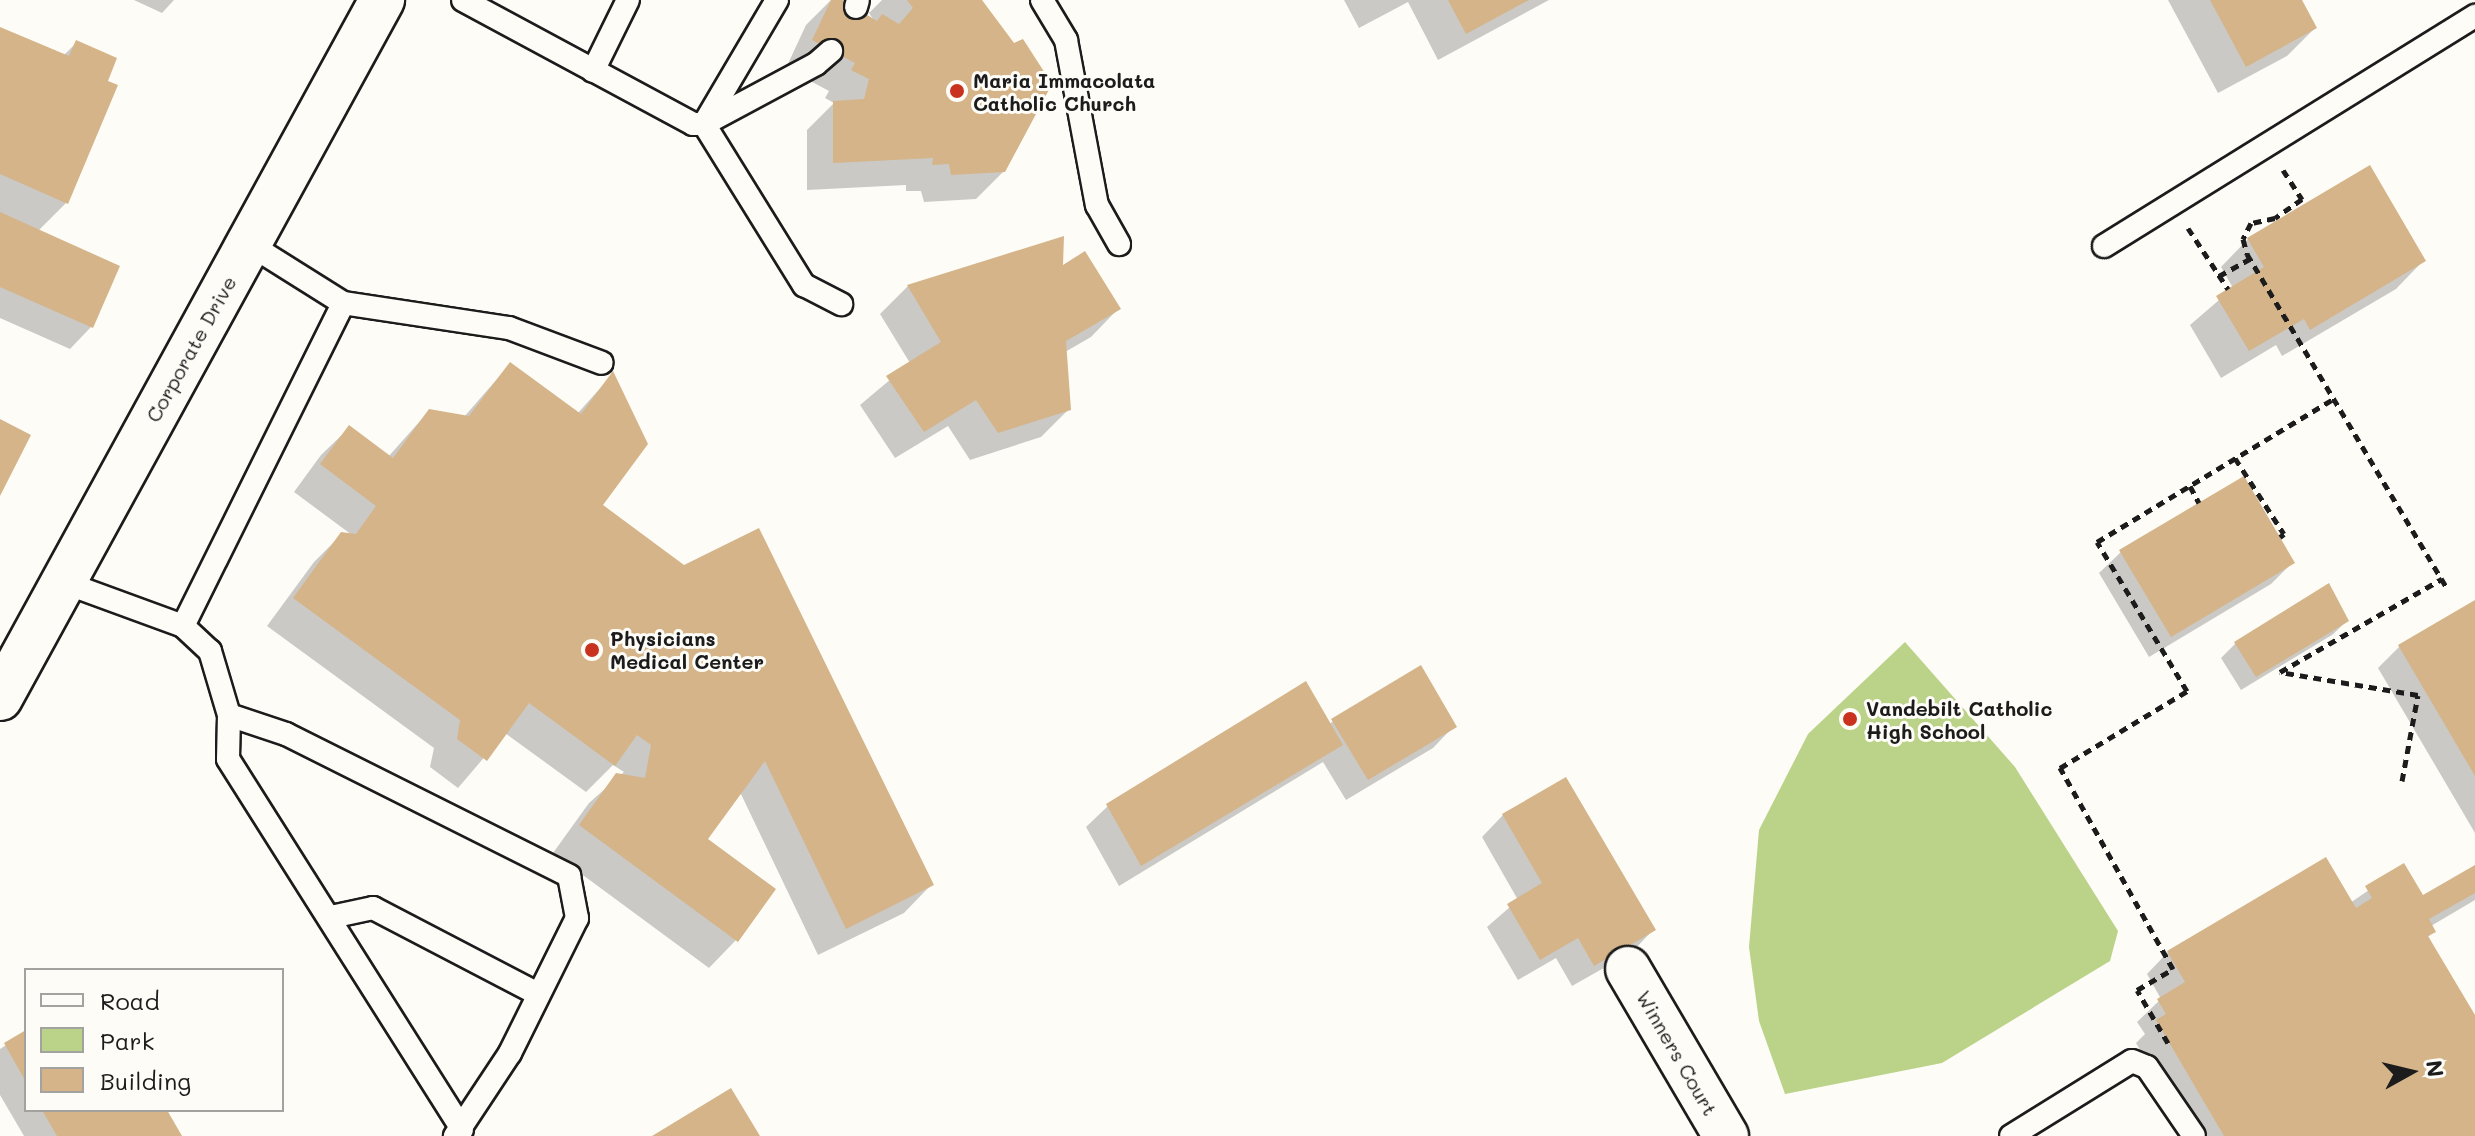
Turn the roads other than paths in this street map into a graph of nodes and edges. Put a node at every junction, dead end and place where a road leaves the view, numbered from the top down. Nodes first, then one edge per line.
1 (382, 0) edge
2 (463, 0) edge
3 (628, 0) edge
4 (777, 0) edge
5 (1042, 0) edge
6 (2475, 16) edge
7 (831, 51) dead end
8 (593, 71) junction
9 (704, 124) junction
10 (249, 244) junction
11 (1119, 244) dead end
12 (2104, 246) dead end
13 (343, 303) junction
14 (841, 304) dead end
15 (602, 363) dead end
16 (63, 582) junction
17 (183, 626) junction
18 (0, 698) edge
19 (229, 715) junction
20 (331, 917) junction
21 (1628, 969) dead end
22 (538, 994) junction
23 (458, 1133) edge
24 (1726, 1136) edge
25 (2011, 1136) edge
26 (2194, 1136) edge

1 - 10 street, Corporate Drive
2 - 8 lane
3 - 8 lane
4 - 9 lane
5 - 11 lane
6 - 12 lane
7 - 9 lane
8 - 9 lane
9 - 14 lane
10 - 13 lane
10 - 16 street, Corporate Drive
13 - 15 lane
13 - 17 lane
16 - 17 lane
16 - 18 street, Corporate Drive
17 - 19 lane
19 - 20 lane
19 - 22 lane
20 - 22 lane
20 - 23 lane
21 - 24 street, Winners Court
22 - 23 lane
25 - 26 lane

